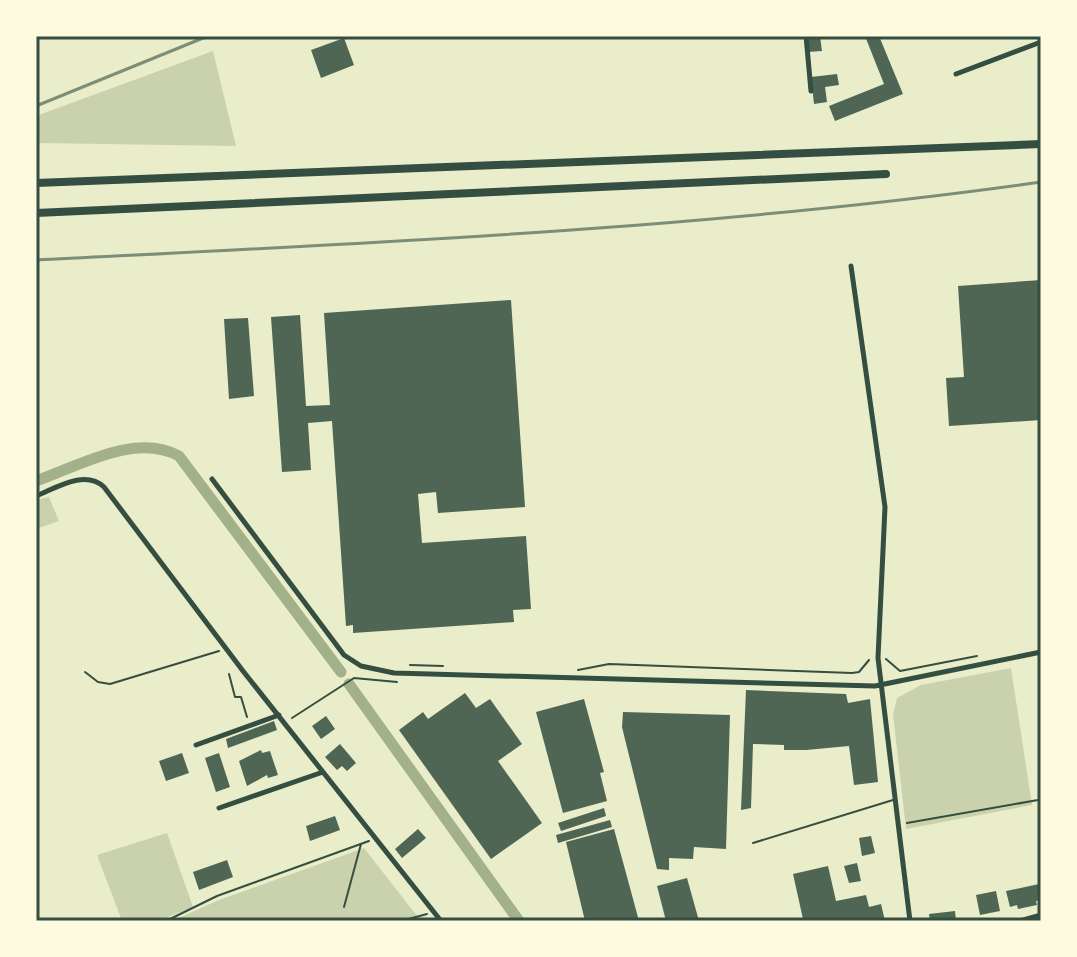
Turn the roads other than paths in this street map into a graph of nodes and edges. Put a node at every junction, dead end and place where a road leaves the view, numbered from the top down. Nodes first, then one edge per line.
1 (806, 36) edge
2 (964, 36) edge
3 (973, 36) edge
4 (1041, 42) edge
5 (956, 74) dead end
6 (811, 91) dead end
7 (1041, 144) edge
8 (886, 174) dead end
9 (36, 183) edge
10 (36, 213) edge
11 (851, 266) dead end
12 (212, 479) dead end
13 (36, 496) edge
14 (1041, 652) edge
15 (880, 686) junction
16 (279, 715) junction
17 (196, 745) dead end
18 (323, 772) junction
19 (895, 799) junction
20 (219, 808) dead end
21 (753, 843) dead end
22 (1041, 915) edge
23 (441, 921) edge
24 (910, 921) edge
25 (1020, 921) edge

1 - 6 street
2 - 3 street
4 - 5 street
7 - 9 highway
8 - 10 highway
11 - 15 street
12 - 15 street
13 - 16 street
14 - 15 street
15 - 19 street
16 - 17 street
16 - 18 street
18 - 20 street
18 - 23 street
19 - 21 lane
19 - 24 street
22 - 25 street

